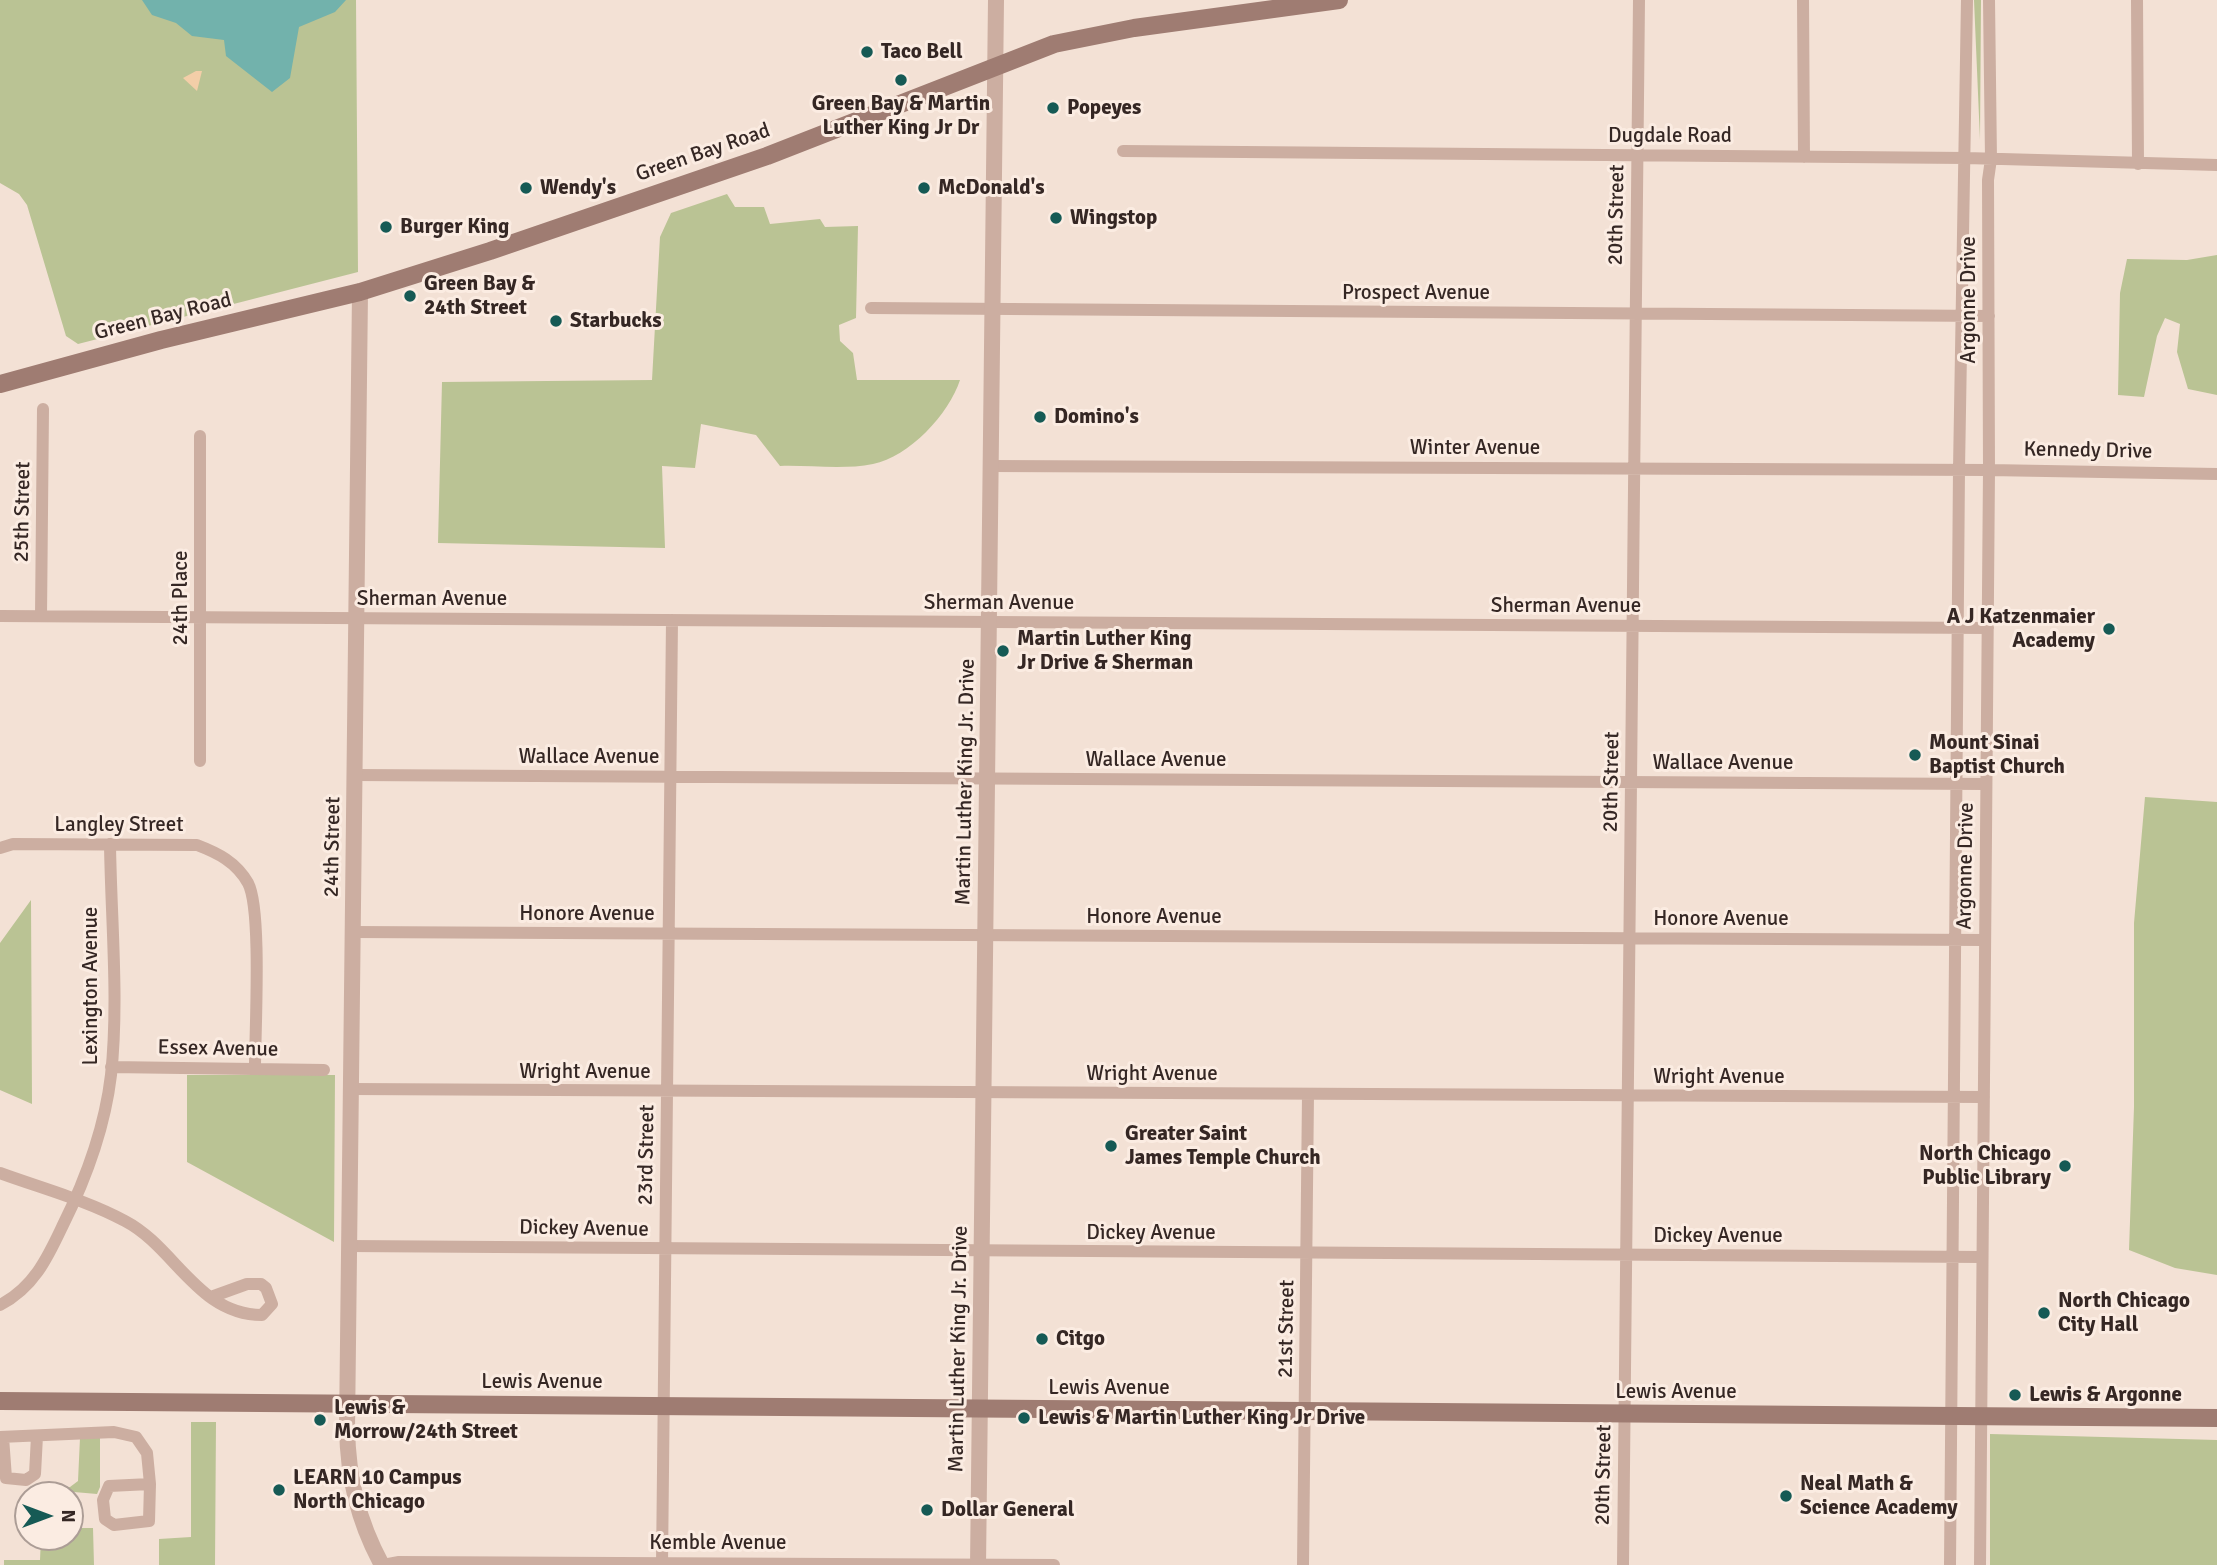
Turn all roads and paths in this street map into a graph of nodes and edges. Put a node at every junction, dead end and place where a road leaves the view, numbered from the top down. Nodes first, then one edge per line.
1 (996, 0) edge
2 (1339, 0) edge
3 (1639, 0) edge
4 (1803, 0) edge
5 (1967, 0) edge
6 (1989, 0) edge
7 (2137, 0) edge
8 (1317, 2) edge
9 (995, 65) junction
10 (1123, 151) dead end
11 (1637, 155) junction
12 (1804, 157) junction
13 (1966, 158) junction
14 (1991, 159) junction
15 (2138, 164) junction
16 (2217, 165) edge
17 (360, 292) junction
18 (871, 309) dead end
19 (992, 309) junction
20 (1636, 314) junction
21 (1961, 316) junction
22 (1989, 316) junction
23 (0, 384) edge
24 (43, 410) dead end
25 (200, 436) dead end
26 (990, 466) junction
27 (1634, 468) junction
28 (1959, 470) junction
29 (1989, 470) junction
30 (2217, 474) edge
31 (200, 615) junction
32 (0, 616) edge
33 (41, 616) junction
34 (356, 618) junction
35 (672, 620) junction
36 (989, 622) junction
37 (1632, 626) junction
38 (1958, 628) junction
39 (1988, 628) junction
40 (200, 761) dead end
41 (355, 775) junction
42 (670, 777) junction
43 (987, 778) junction
44 (1631, 782) junction
45 (1956, 784) junction
46 (1986, 784) junction
47 (110, 844) junction
48 (0, 848) edge
49 (353, 932) junction
50 (669, 934) junction
51 (985, 935) junction
52 (1629, 938) junction
53 (1955, 940) junction
54 (1985, 940) junction
55 (111, 1067) junction
56 (255, 1068) junction
57 (324, 1070) dead end
58 (351, 1089) junction
59 (667, 1091) junction
60 (983, 1093) junction
61 (1308, 1094) junction
62 (1628, 1096) junction
63 (1954, 1097) junction
64 (1984, 1097) junction
65 (0, 1173) edge
66 (75, 1201) junction
67 (349, 1246) junction
68 (665, 1249) junction
69 (982, 1251) junction
70 (1307, 1253) junction
71 (1626, 1255) junction
72 (1953, 1256) junction
73 (1982, 1257) junction
74 (211, 1297) dead end
75 (0, 1305) edge
76 (0, 1401) edge
77 (347, 1403) junction
78 (665, 1405) junction
79 (980, 1409) junction
80 (1305, 1412) junction
81 (1624, 1415) junction
82 (1951, 1417) junction
83 (1981, 1417) junction
84 (2217, 1418) edge
85 (37, 1436) junction
86 (2, 1437) edge
87 (150, 1484) junction
88 (662, 1563) edge
89 (382, 1565) edge
90 (978, 1565) edge
91 (1054, 1565) edge
92 (1303, 1565) edge
93 (1623, 1565) edge
94 (1950, 1565) edge
95 (1980, 1565) edge

1 - 9 street, Martin Luther King Jr. Drive
2 - 8 main road, Green Bay Road
3 - 11 street, 20th Street
4 - 12 street
5 - 13 street, Argonne Drive
6 - 14 street, Argonne Drive
7 - 15 street
8 - 9 main road, Green Bay Road
9 - 17 main road, Green Bay Road
9 - 19 street, Martin Luther King Jr. Drive
10 - 11 street, Dugdale Road
11 - 12 street, Dugdale Road
11 - 20 street, 20th Street
12 - 13 street, Dugdale Road
13 - 14 street, Dugdale Road
13 - 21 street, Argonne Drive
14 - 15 street, Dugdale Road
14 - 22 street, Argonne Drive
15 - 16 street, Dugdale Road
17 - 23 main road, Green Bay Road
17 - 34 street, 24th Street
18 - 19 street, Prospect Avenue
19 - 20 street, Prospect Avenue
19 - 26 street, Martin Luther King Jr. Drive
20 - 21 street, Prospect Avenue
20 - 27 street, 20th Street
21 - 22 street, Prospect Avenue
21 - 28 street, Argonne Drive
22 - 29 street, Argonne Drive
24 - 33 street, 25th Street
25 - 31 street, 24th Place
26 - 27 street, Winter Avenue
26 - 36 street, Martin Luther King Jr. Drive
27 - 28 street, Winter Avenue
27 - 37 street, 20th Street
28 - 29 street, Kennedy Drive
28 - 38 street, Argonne Drive
29 - 30 street, Kennedy Drive
29 - 39 street, Argonne Drive
31 - 33 street, Sherman Avenue
31 - 34 street, Sherman Avenue
31 - 40 street, 24th Place
32 - 33 street, Sherman Avenue
34 - 35 street, Sherman Avenue
34 - 41 street, 24th Street
35 - 36 street, Sherman Avenue
35 - 42 street, 23rd Street
36 - 37 street, Sherman Avenue
36 - 43 street, Martin Luther King Jr. Drive
37 - 38 street, Sherman Avenue
37 - 44 street, 20th Street
38 - 39 street, Sherman Avenue
38 - 45 street, Argonne Drive
39 - 46 street, Argonne Drive
41 - 42 street, Wallace Avenue
41 - 49 street, 24th Street
42 - 43 street, Wallace Avenue
42 - 50 street, 23rd Street
43 - 44 street, Wallace Avenue
43 - 51 street, Martin Luther King Jr. Drive
44 - 45 street, Wallace Avenue
44 - 52 street, 20th Street
45 - 46 street, Wallace Avenue
45 - 53 street, Argonne Drive
46 - 54 street, Argonne Drive
47 - 48 street, Langley Street
47 - 55 street, Lexington Avenue
47 - 56 street, Langley Street
49 - 50 street, Honore Avenue
49 - 58 street, 24th Street
50 - 51 street, Honore Avenue
50 - 59 street, 23rd Street
51 - 52 street, Honore Avenue
51 - 60 street, Martin Luther King Jr. Drive
52 - 53 street, Honore Avenue
52 - 62 street, 20th Street
53 - 54 street, Honore Avenue
53 - 63 street, Argonne Drive
54 - 64 street, Argonne Drive
55 - 56 street, Essex Avenue
55 - 66 street, Lexington Avenue
56 - 57 street, Essex Avenue
58 - 59 street, Wright Avenue
58 - 67 street, 24th Street
59 - 60 street, Wright Avenue
59 - 68 street, 23rd Street
60 - 61 street, Wright Avenue
60 - 69 street, Martin Luther King Jr. Drive
61 - 62 street, Wright Avenue
61 - 70 street, 21st Street
62 - 63 street, Wright Avenue
62 - 71 street, 20th Street
63 - 64 street, Wright Avenue
63 - 72 street, Argonne Drive
64 - 73 street, Argonne Drive
65 - 66 street
66 - 74 street
66 - 75 street, Lexington Avenue
67 - 68 street, Dickey Avenue
67 - 77 street, 24th Street
68 - 69 street, Dickey Avenue
68 - 78 street, 23rd Street
69 - 70 street, Dickey Avenue
69 - 79 street, Martin Luther King Jr. Drive
70 - 71 street, Dickey Avenue
70 - 80 street, 21st Street
71 - 72 street, Dickey Avenue
71 - 81 street, 20th Street
72 - 73 street, Dickey Avenue
72 - 82 street, Argonne Drive
73 - 83 street, Argonne Drive
76 - 77 main road, Lewis Avenue
77 - 78 main road, Lewis Avenue
77 - 89 street, 24th Street
78 - 79 main road, Lewis Avenue
78 - 88 street, 23rd Street
79 - 80 main road, Lewis Avenue
79 - 90 street, Martin Luther King Jr. Drive
80 - 81 main road, Lewis Avenue
80 - 92 street, 21st Street
81 - 82 main road, Lewis Avenue
81 - 93 street, 20th Street
82 - 83 main road, Lewis Avenue
82 - 94 street, Argonne Drive
83 - 84 main road, Lewis Avenue
83 - 95 street, Argonne Drive
85 - 86 street
85 - 86 street
85 - 87 street
87 - 87 street
88 - 89 street, Kemble Avenue
88 - 90 street, Kemble Avenue
90 - 91 street, Kemble Avenue

